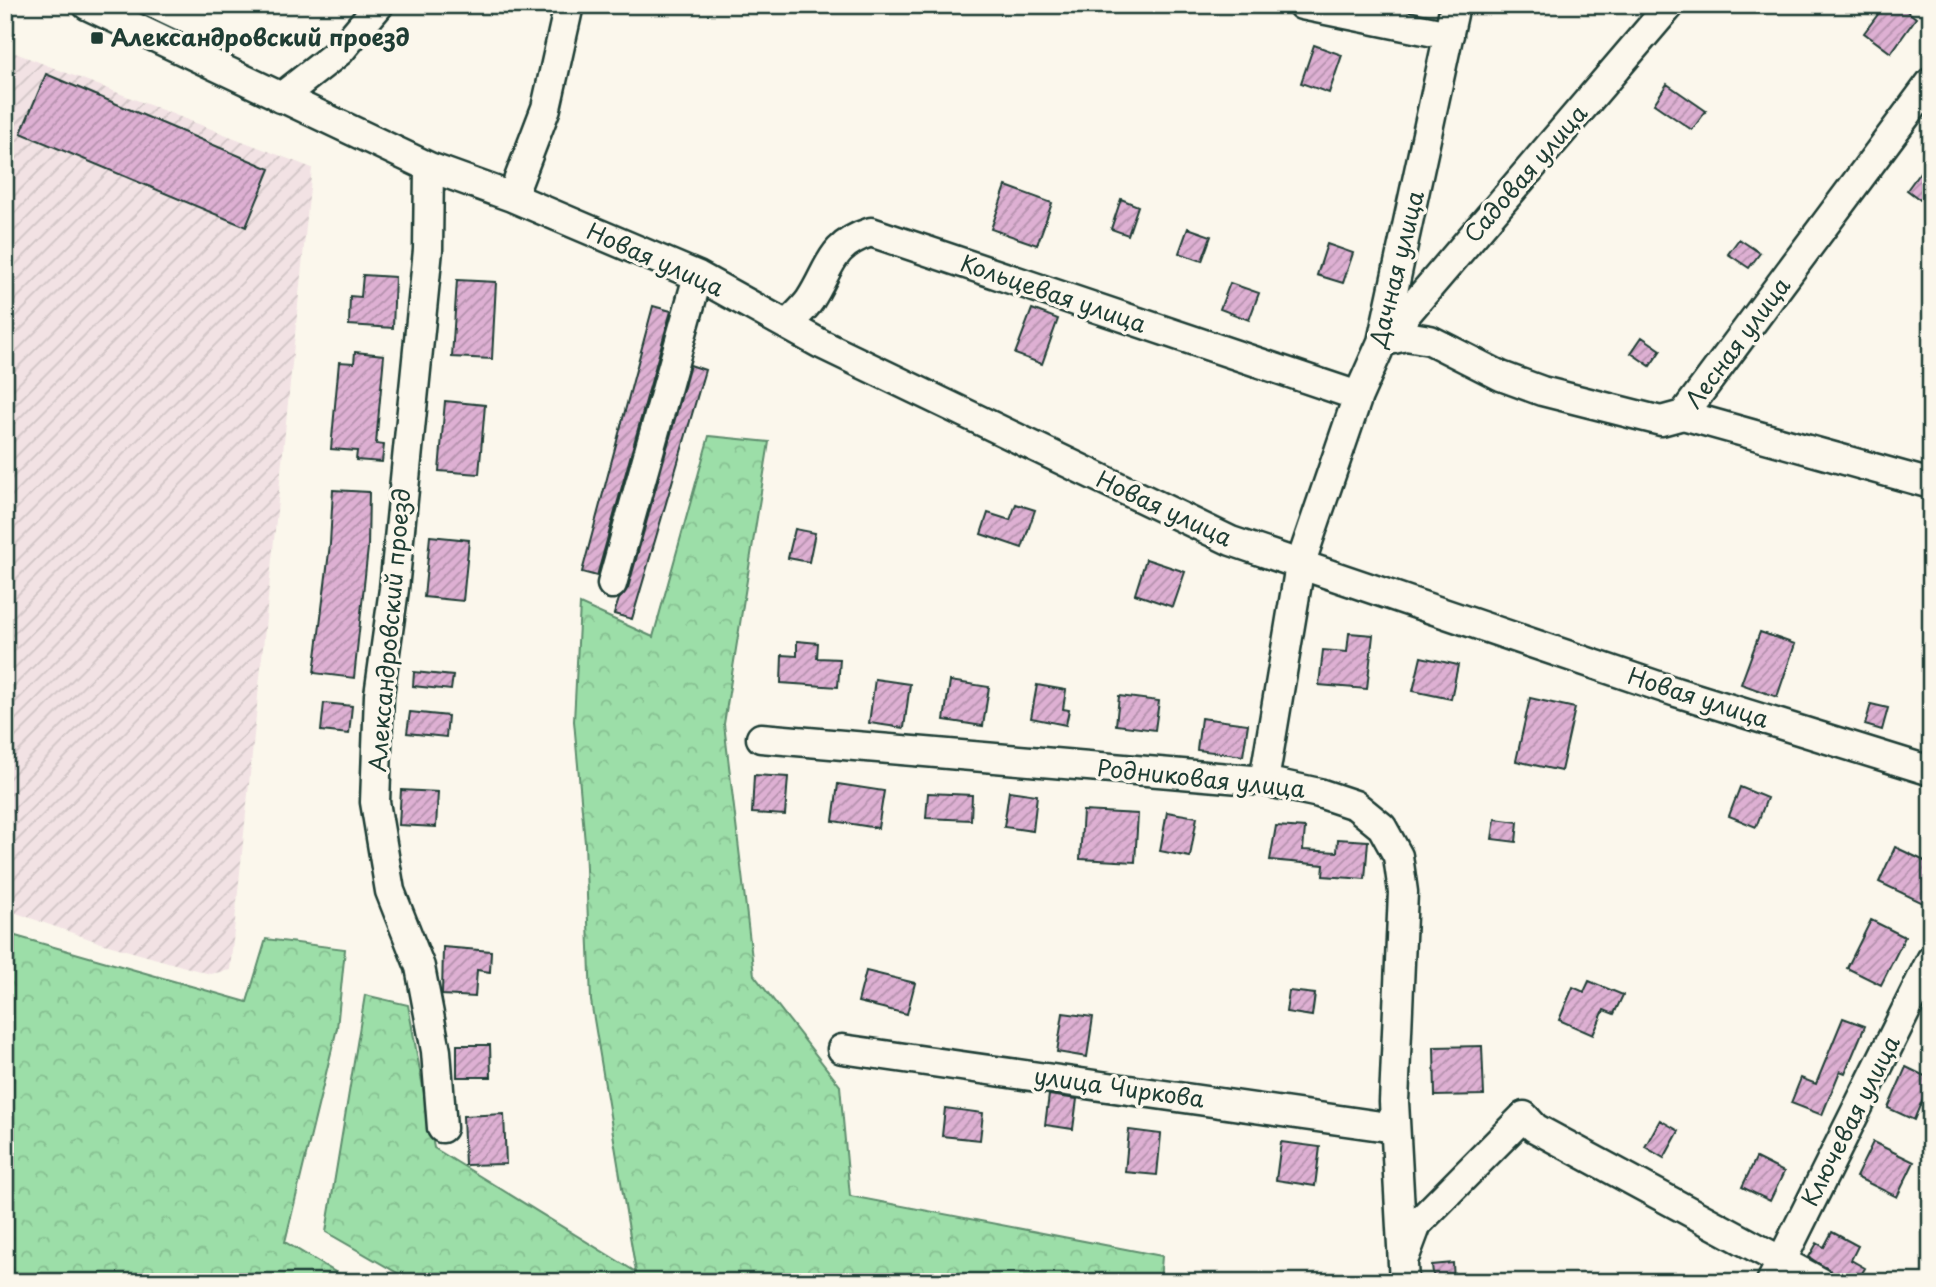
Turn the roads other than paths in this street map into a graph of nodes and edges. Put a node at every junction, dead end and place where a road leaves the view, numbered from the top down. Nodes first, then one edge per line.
1 (87, 5) edge
2 (379, 5) edge
3 (569, 5) edge
4 (1302, 5) edge
5 (1455, 5) edge
6 (1670, 5) edge
7 (1449, 35) junction
8 (1931, 82) edge
9 (280, 97) junction
10 (429, 167) junction
11 (512, 197) junction
12 (698, 276) junction
13 (787, 325) junction
14 (1382, 342) junction
15 (1358, 396) junction
16 (1683, 415) junction
17 (1931, 484) edge
18 (1300, 565) junction
19 (612, 584) dead end
20 (761, 738) dead end
21 (1931, 771) edge
22 (1264, 781) junction
23 (1931, 960) edge
24 (842, 1049) dead end
25 (442, 1128) dead end
26 (1395, 1128) junction
27 (1403, 1271) edge
28 (1775, 1272) edge
29 (1819, 1282) edge

1 - 9 street, Новая улица
2 - 9 street
3 - 11 street
4 - 7 street
5 - 7 street, Дачная улица
6 - 14 street, Садовая улица
7 - 14 street, Дачная улица
8 - 16 street, Лесная улица
9 - 10 street, Новая улица
10 - 11 street, Новая улица
10 - 25 street, Александровский проезд
11 - 12 street, Новая улица
12 - 13 street, Новая улица
12 - 19 street
13 - 15 street, Кольцевая улица
13 - 18 street, Новая улица
14 - 15 street, Дачная улица
14 - 16 street, Лесная улица
15 - 18 street, Дачная улица
16 - 17 street
18 - 21 street, Новая улица
18 - 22 street, Дачная улица
20 - 22 street, Родниковая улица
22 - 26 street, Родниковая улица
23 - 28 street, Ключевая улица
24 - 26 street, улица Чиркова
26 - 27 street, Родниковая улица
27 - 28 street
28 - 29 street

